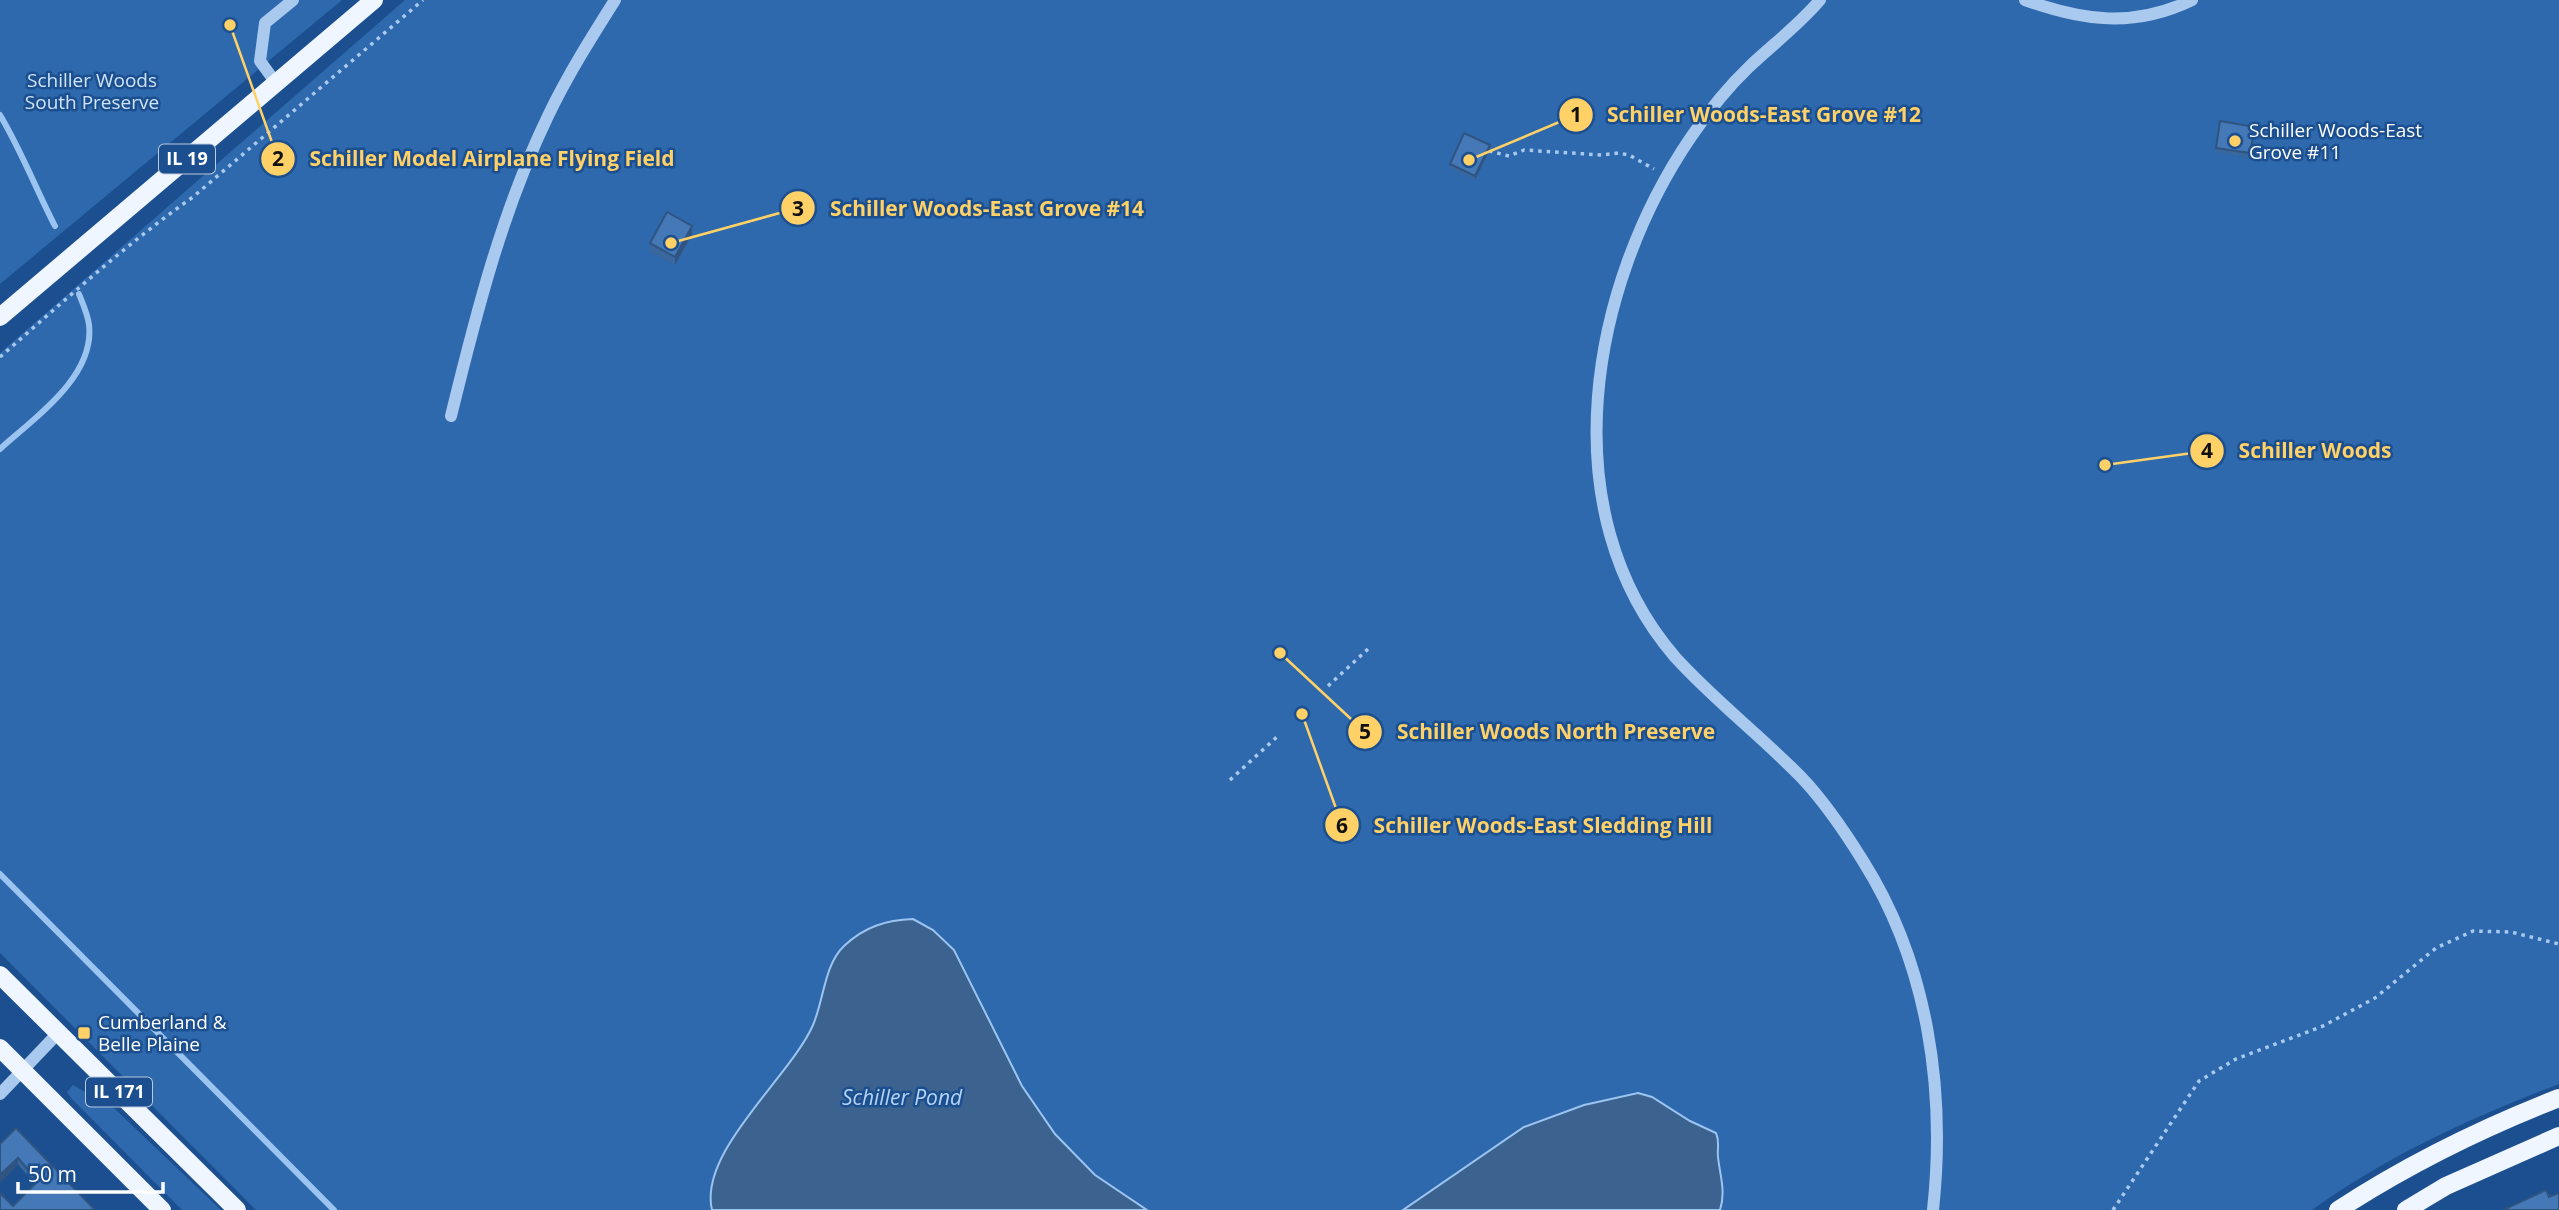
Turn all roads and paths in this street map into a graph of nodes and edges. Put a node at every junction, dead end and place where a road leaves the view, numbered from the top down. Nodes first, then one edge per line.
1 (293, 0) edge
2 (374, 0) edge
3 (422, 0) edge
4 (615, 0) edge
5 (1828, 0) edge
6 (2025, 0) edge
7 (2192, 0) edge
8 (1816, 5) edge
9 (276, 83) junction
10 (1489, 151) edge
11 (1667, 177) junction
12 (0, 317) edge
13 (0, 358) edge
14 (451, 416) dead end
15 (1368, 649) dead end
16 (1328, 686) dead end
17 (1279, 734) dead end
18 (1230, 780) dead end
19 (2559, 944) edge
20 (0, 975) edge
21 (59, 1032) junction
22 (0, 1048) edge
23 (23, 1070) junction
24 (0, 1094) edge
25 (2559, 1098) edge
26 (2559, 1136) edge
27 (162, 1210) edge
28 (237, 1210) edge
29 (1933, 1210) edge
30 (2113, 1210) edge
31 (2338, 1210) edge
32 (2406, 1210) edge

1 - 9 street
2 - 9 main road, IL 19
3 - 13 path
4 - 14 street
5 - 8 street
6 - 7 street
8 - 11 street
9 - 12 main road, IL 19
10 - 11 path
11 - 29 street
15 - 16 path
17 - 18 path
19 - 30 path
20 - 21 main road, IL 171
21 - 23 street
21 - 28 main road, IL 171
22 - 23 main road, IL 171
23 - 24 street
23 - 27 main road, IL 171
25 - 31 main road
26 - 32 main road

